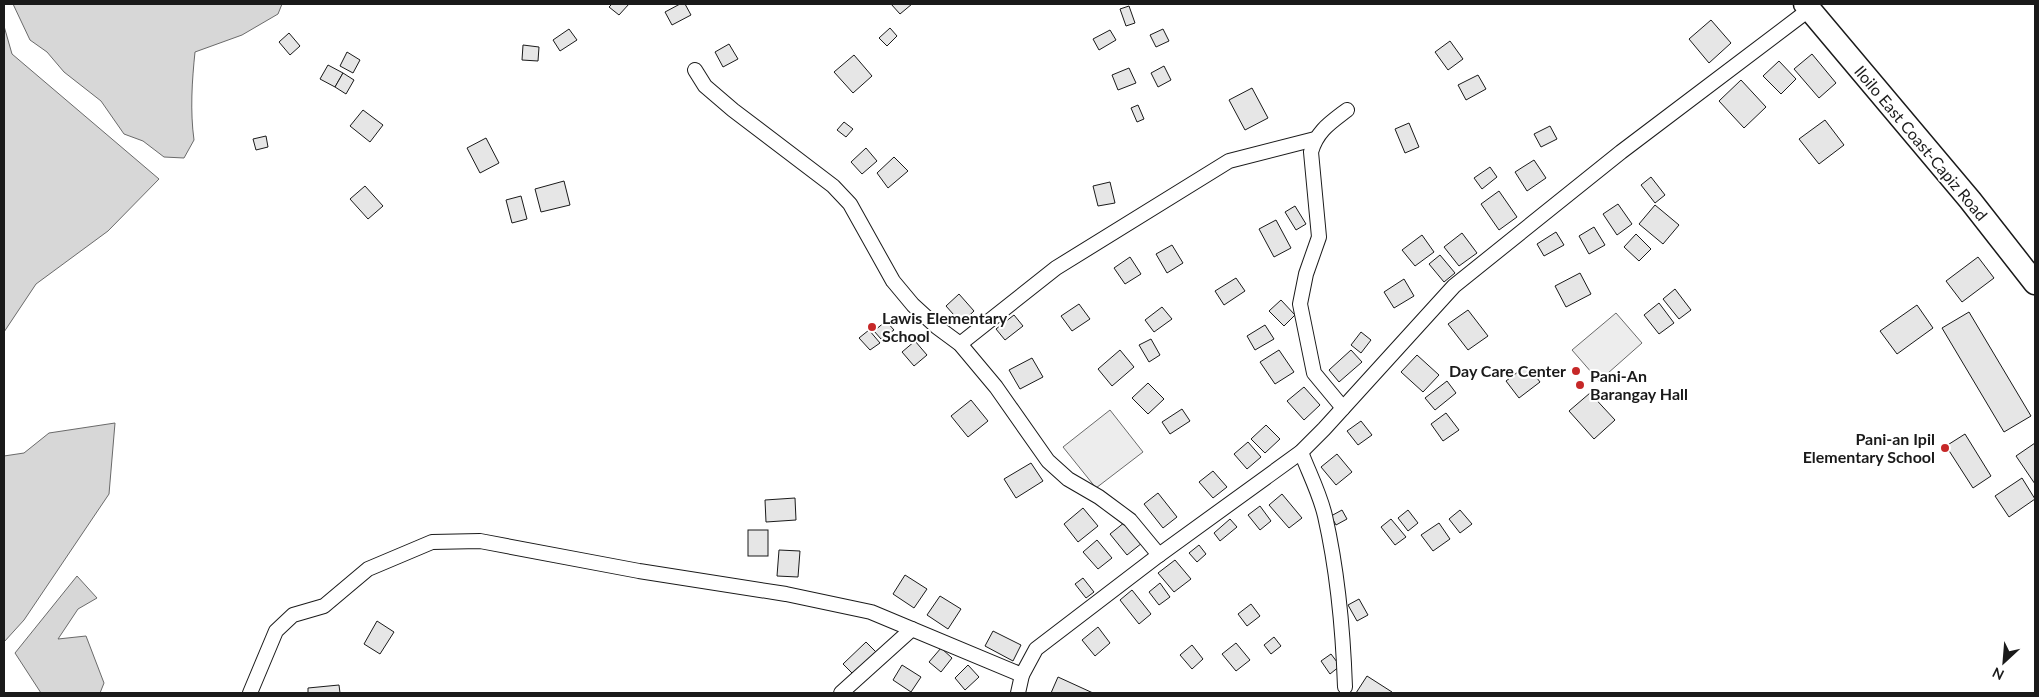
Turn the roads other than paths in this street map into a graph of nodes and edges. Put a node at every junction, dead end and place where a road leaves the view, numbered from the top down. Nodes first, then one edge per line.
1 (1807, 6) edge
2 (695, 70) dead end
3 (1347, 110) dead end
4 (1315, 139) junction
5 (2035, 283) edge
6 (960, 344) junction
7 (1343, 408) junction
8 (1301, 452) junction
9 (1159, 555) junction
10 (912, 629) junction
11 (1022, 675) junction
12 (1345, 687) dead end
13 (250, 693) edge
14 (841, 693) edge
15 (1018, 693) edge

1 - 5 main road, Iloilo East Coast-Capiz Road
1 - 7 street
2 - 6 street
3 - 4 street
4 - 6 street
4 - 7 street
6 - 9 street
7 - 8 street
8 - 9 street
8 - 12 street
9 - 11 street
10 - 11 street
10 - 13 street
10 - 14 street
11 - 15 street

